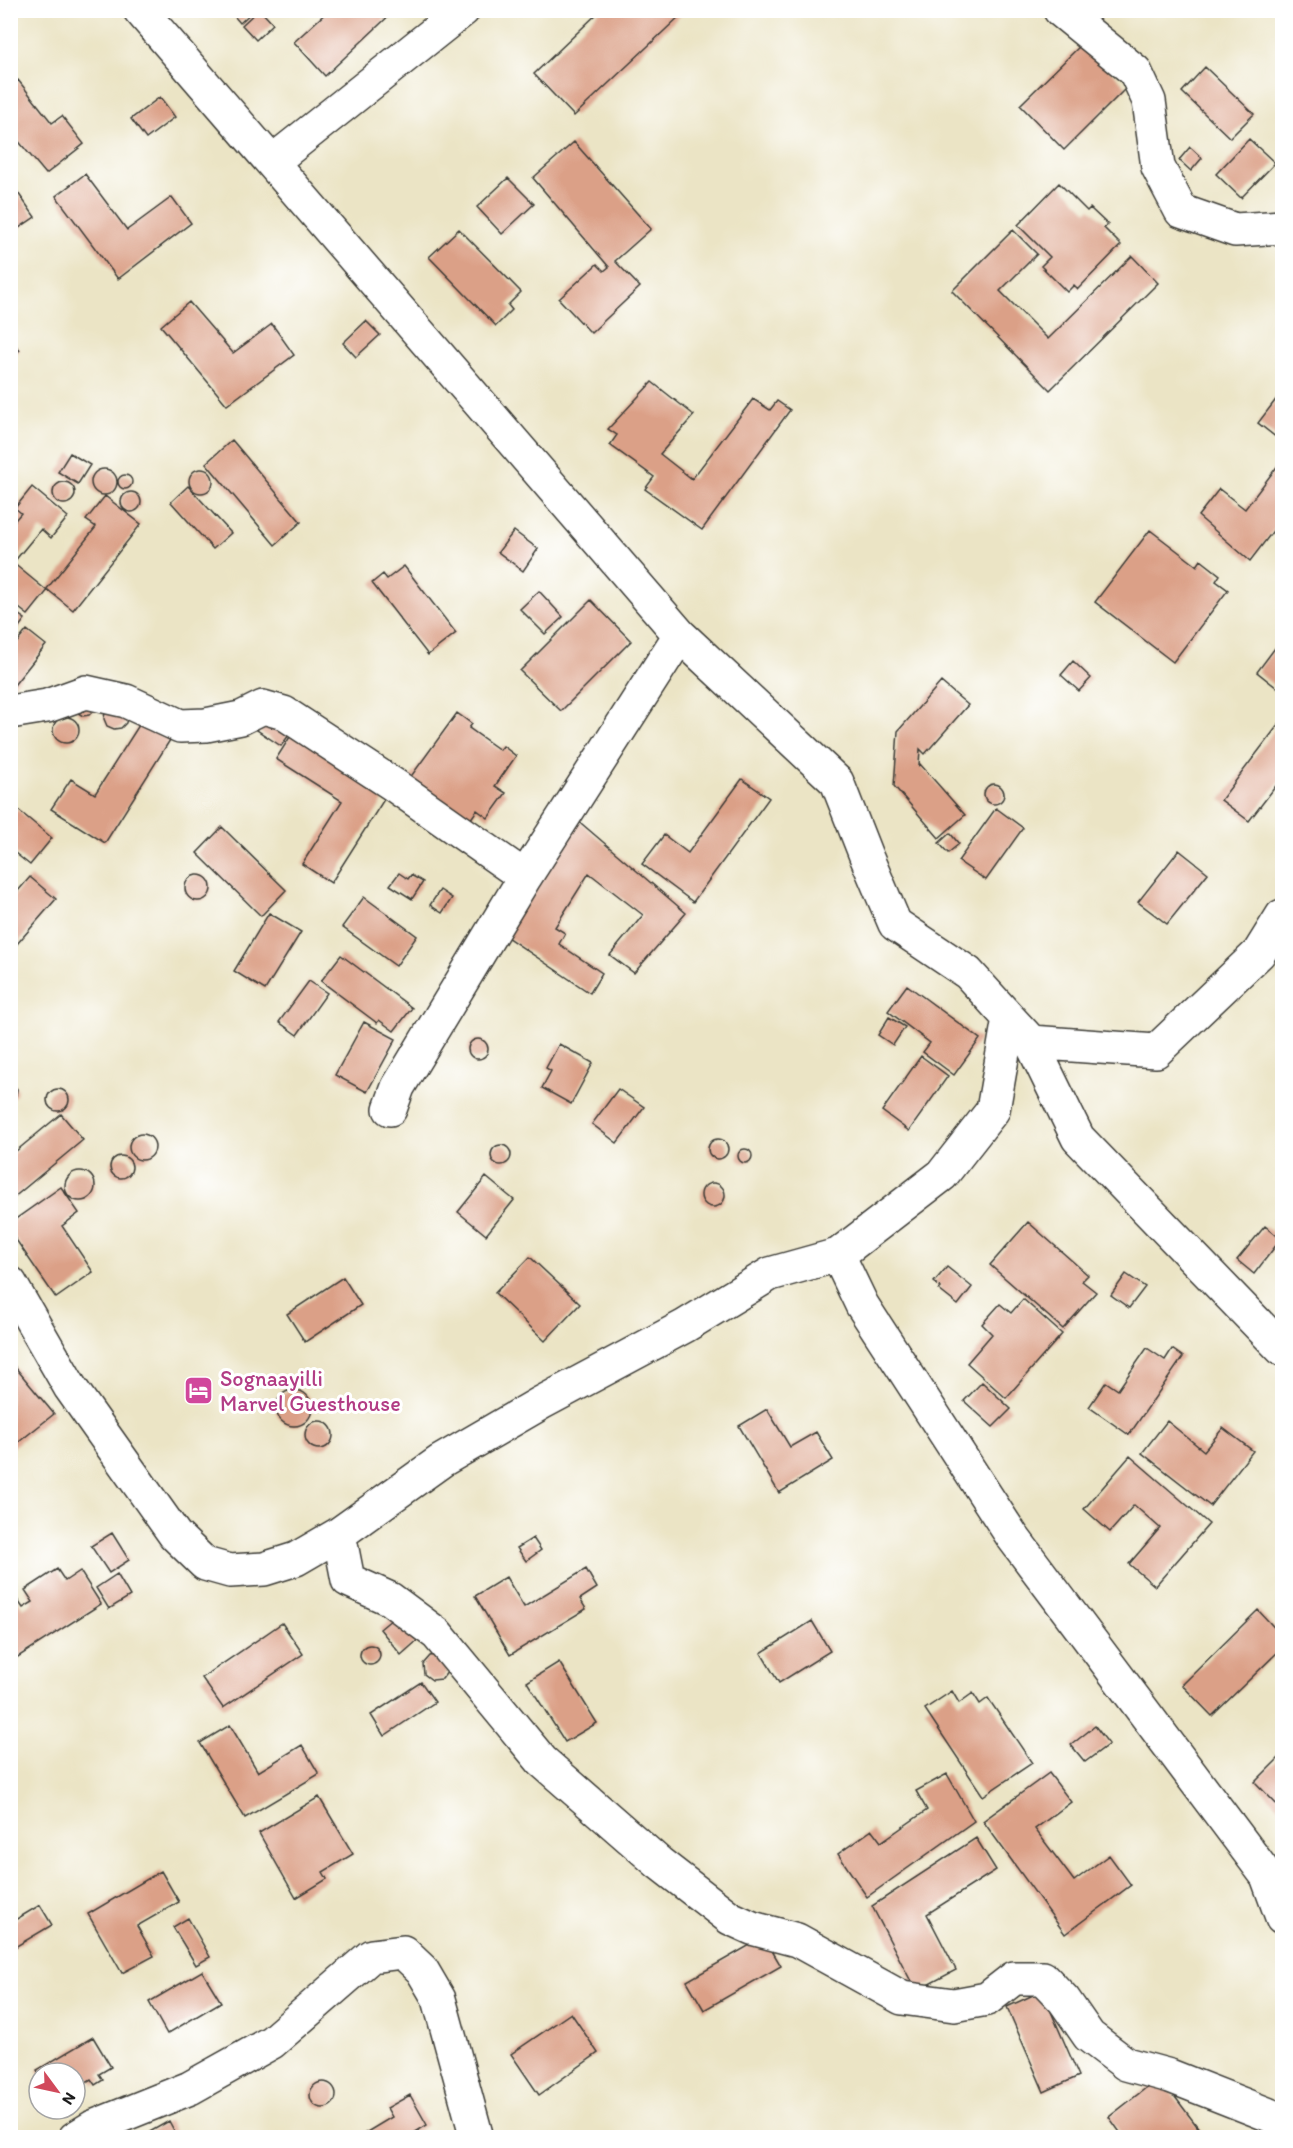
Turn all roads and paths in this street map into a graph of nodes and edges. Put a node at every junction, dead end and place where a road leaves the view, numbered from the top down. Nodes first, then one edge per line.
1 (140, 10) edge
2 (464, 10) edge
3 (1060, 10) edge
4 (272, 162) junction
5 (1282, 226) edge
6 (680, 635) junction
7 (10, 712) edge
8 (525, 877) junction
9 (1282, 916) edge
10 (1009, 1018) junction
11 (1031, 1042) junction
12 (390, 1109) dead end
13 (838, 1256) junction
14 (10, 1283) edge
15 (1282, 1349) edge
16 (339, 1534) junction
17 (1282, 1917) edge
18 (1282, 2120) edge
19 (75, 2138) edge
20 (477, 2138) edge

1 - 4 street
2 - 4 street
3 - 5 street
4 - 6 street
6 - 8 street
6 - 10 street
7 - 8 street
8 - 12 street
9 - 11 street
10 - 11 street
10 - 13 street
11 - 15 street
13 - 16 street
13 - 17 street
14 - 16 street
16 - 18 street
19 - 20 street

